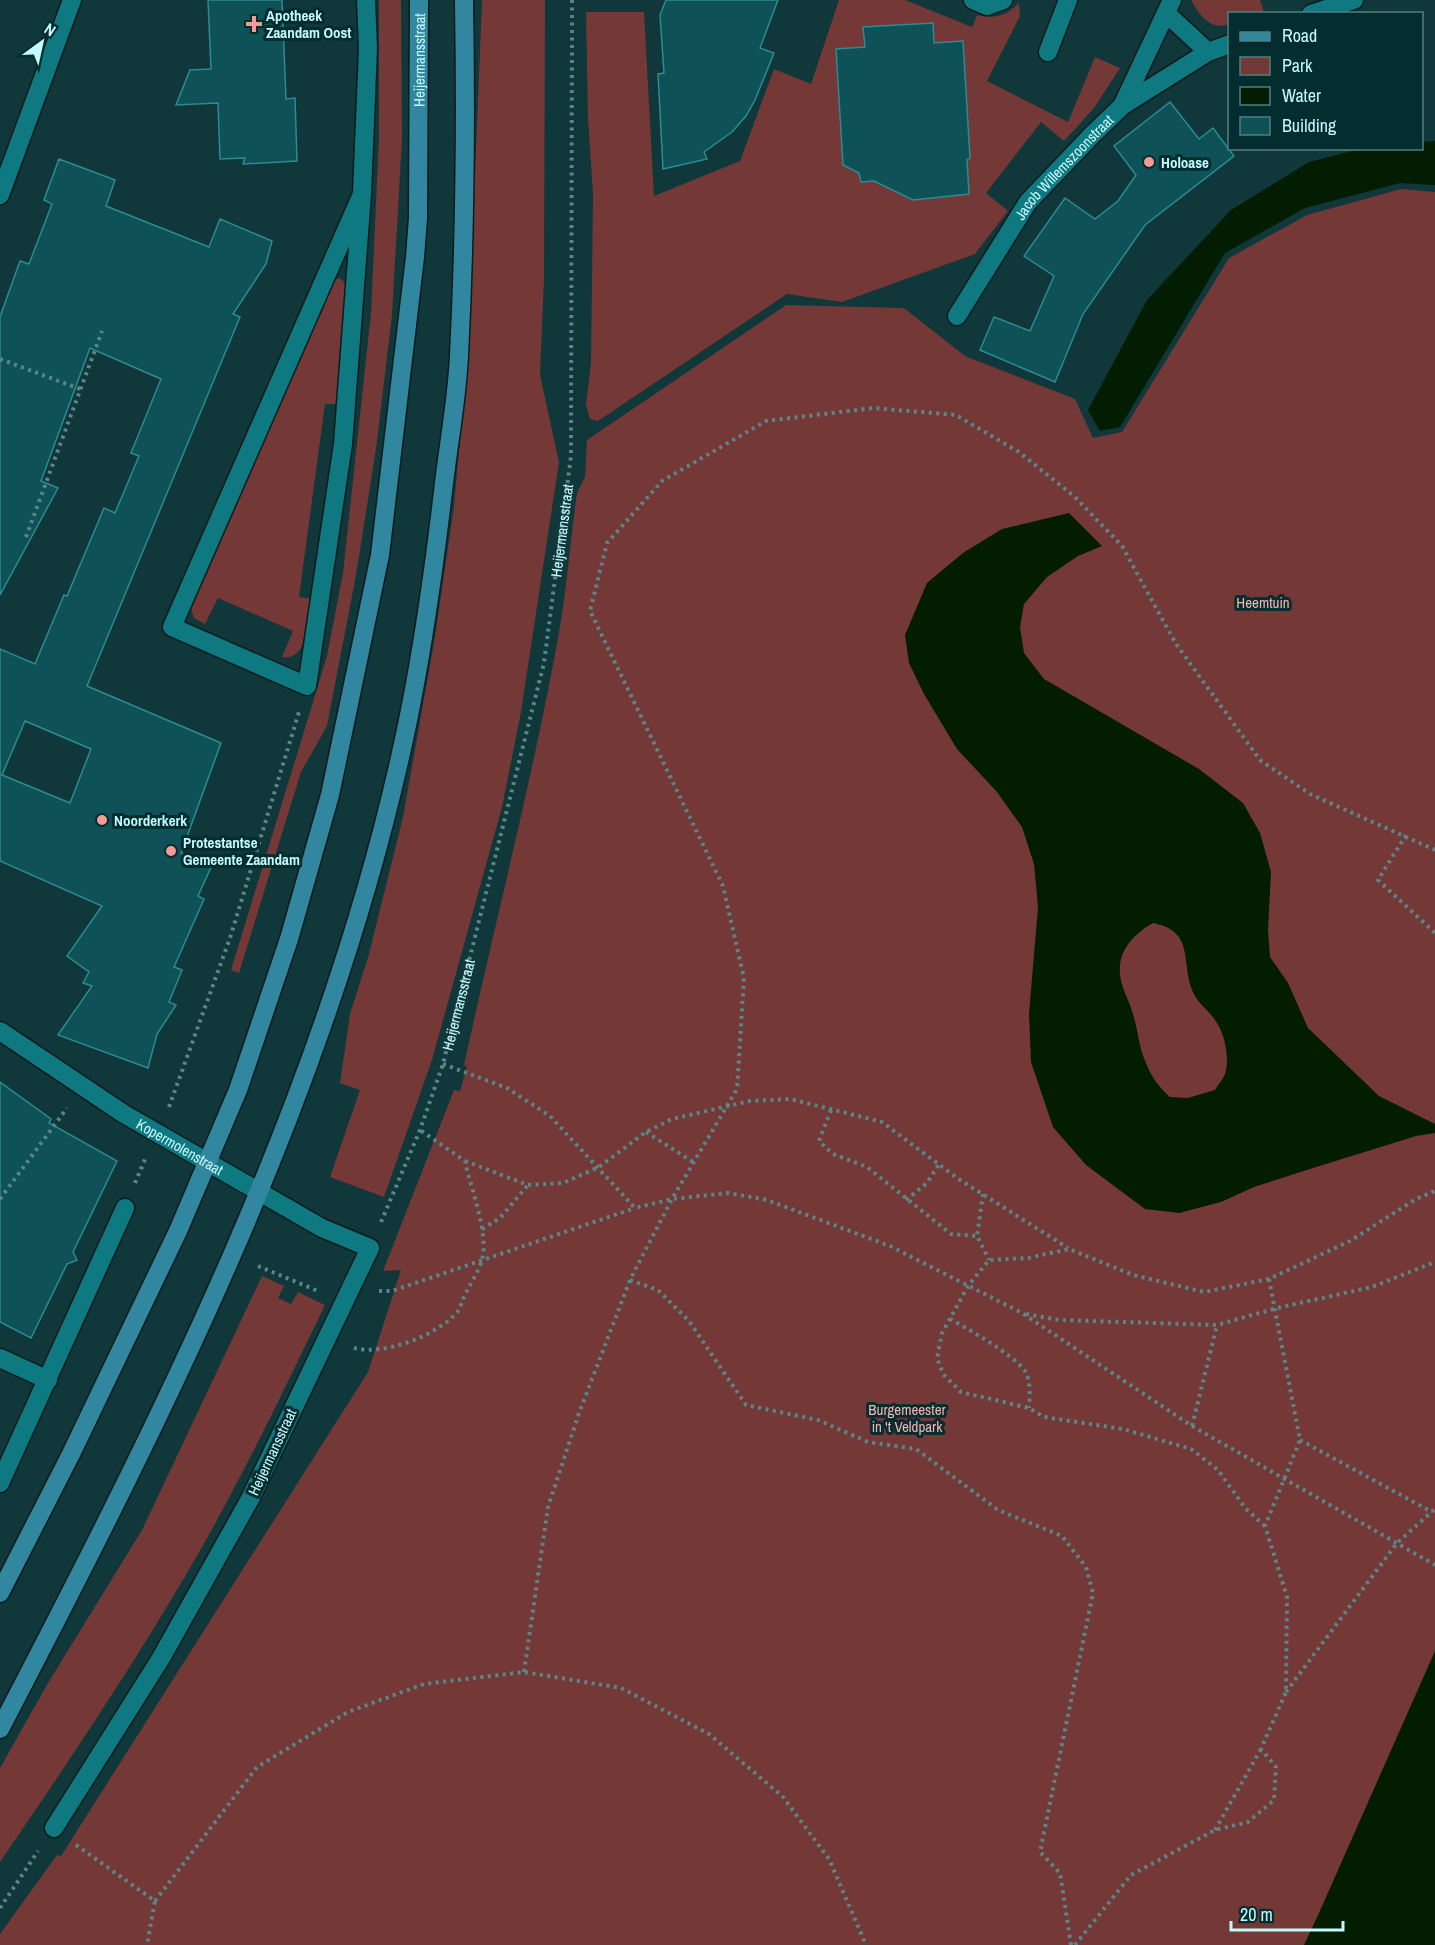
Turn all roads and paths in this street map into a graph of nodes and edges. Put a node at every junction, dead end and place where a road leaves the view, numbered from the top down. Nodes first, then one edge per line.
1 (72, 0) edge
2 (366, 0) edge
3 (419, 0) edge
4 (464, 0) edge
5 (572, 0) edge
6 (973, 0) edge
7 (1003, 0) edge
8 (1068, 0) edge
9 (1354, 0) edge
10 (1169, 7) edge
11 (1317, 12) edge
12 (1228, 45) edge
13 (1048, 52) dead end
14 (1208, 52) junction
15 (1122, 106) junction
16 (5, 168) edge
17 (0, 195) edge
18 (362, 195) junction
19 (957, 316) dead end
20 (102, 331) dead end
21 (0, 359) edge
22 (80, 389) junction
23 (26, 537) dead end
24 (307, 686) junction
25 (1406, 835) junction
26 (1435, 850) edge
27 (1435, 933) edge
28 (0, 1031) edge
29 (443, 1064) junction
30 (82, 1089) junction
31 (727, 1105) junction
32 (831, 1110) junction
33 (420, 1130) junction
34 (646, 1132) junction
35 (157, 1133) junction
36 (465, 1161) junction
37 (207, 1162) junction
38 (693, 1162) junction
39 (939, 1164) junction
40 (599, 1167) junction
41 (528, 1185) junction
42 (1435, 1191) edge
43 (260, 1193) junction
44 (983, 1194) junction
45 (0, 1199) edge
46 (672, 1199) junction
47 (906, 1200) junction
48 (125, 1208) joint
49 (635, 1208) junction
50 (482, 1229) junction
51 (977, 1236) junction
52 (370, 1248) junction
53 (1069, 1249) junction
54 (989, 1260) junction
55 (482, 1261) junction
56 (1435, 1262) edge
57 (1429, 1265) junction
58 (1435, 1271) edge
59 (630, 1280) junction
60 (1269, 1280) junction
61 (968, 1286) junction
62 (348, 1293) junction
63 (1277, 1308) junction
64 (1022, 1313) junction
65 (950, 1319) junction
66 (1217, 1325) junction
67 (325, 1340) junction
68 (0, 1358) edge
69 (48, 1380) junction
70 (1029, 1408) junction
71 (1192, 1426) junction
72 (1300, 1440) junction
73 (1285, 1479) junction
74 (0, 1483) edge
75 (1433, 1511) edge
76 (1265, 1526) junction
77 (1397, 1543) junction
78 (1435, 1565) edge
79 (0, 1593) edge
80 (525, 1672) junction
81 (1286, 1692) junction
82 (0, 1728) edge
83 (1261, 1749) junction
84 (54, 1828) junction
85 (1215, 1830) junction
86 (155, 1901) junction
87 (0, 1908) edge
88 (147, 1945) edge
89 (866, 1945) edge
90 (1073, 1945) edge

1 - 16 street
2 - 18 street
3 - 37 main road, Heijermansstraat
4 - 43 main road
5 - 29 path, Heijermansstraat
6 - 7 street
8 - 13 street
9 - 11 street
10 - 14 street
10 - 15 street
12 - 14 street, Jacob Willemszoonstraat
14 - 15 street, Jacob Willemszoonstraat
15 - 19 street, Jacob Willemszoonstraat
16 - 17 street
18 - 24 street
18 - 24 street
20 - 22 path
21 - 22 path
22 - 23 path
24 - 35 path
25 - 26 path
25 - 27 path
25 - 31 path
28 - 30 street, Kopermolenstraat
29 - 33 path, Heijermansstraat
29 - 40 path
30 - 35 street, Kopermolenstraat
30 - 45 path
31 - 32 path
31 - 34 path
31 - 38 path
32 - 39 path
32 - 47 path
33 - 36 path
33 - 52 path, Heijermansstraat
34 - 38 path
34 - 40 path
35 - 37 street, Kopermolenstraat
35 - 48 path
36 - 41 path
36 - 50 path
37 - 43 street, Kopermolenstraat
37 - 79 main road, Heijermansstraat
38 - 46 path
39 - 44 path
39 - 47 path
40 - 41 path
40 - 49 path
41 - 50 path
42 - 60 path
43 - 52 street, Kopermolenstraat
43 - 82 main road
44 - 51 path
44 - 53 path
46 - 49 path
46 - 59 path
46 - 61 path
47 - 51 path
48 - 69 street
49 - 55 path
50 - 55 path
51 - 54 path
52 - 62 street, Heijermansstraat
53 - 54 path
53 - 60 path
54 - 61 path
55 - 62 path
55 - 67 path
56 - 57 path
57 - 58 path
57 - 63 path
59 - 80 path
59 - 90 path
60 - 63 path
61 - 64 path
61 - 65 path
62 - 67 street, Heijermansstraat
63 - 66 path
63 - 72 path
64 - 66 path
64 - 71 path
65 - 70 path
65 - 70 path
66 - 71 path
67 - 84 street, Heijermansstraat
68 - 69 street
69 - 74 street
70 - 76 path
71 - 73 path
72 - 73 path
72 - 75 path
73 - 76 path
73 - 77 path
75 - 77 path
76 - 81 path
77 - 78 path
77 - 81 path
80 - 86 path
80 - 89 path
81 - 83 path
83 - 85 path
83 - 85 path
84 - 86 path
84 - 87 path
85 - 90 path
86 - 88 path

